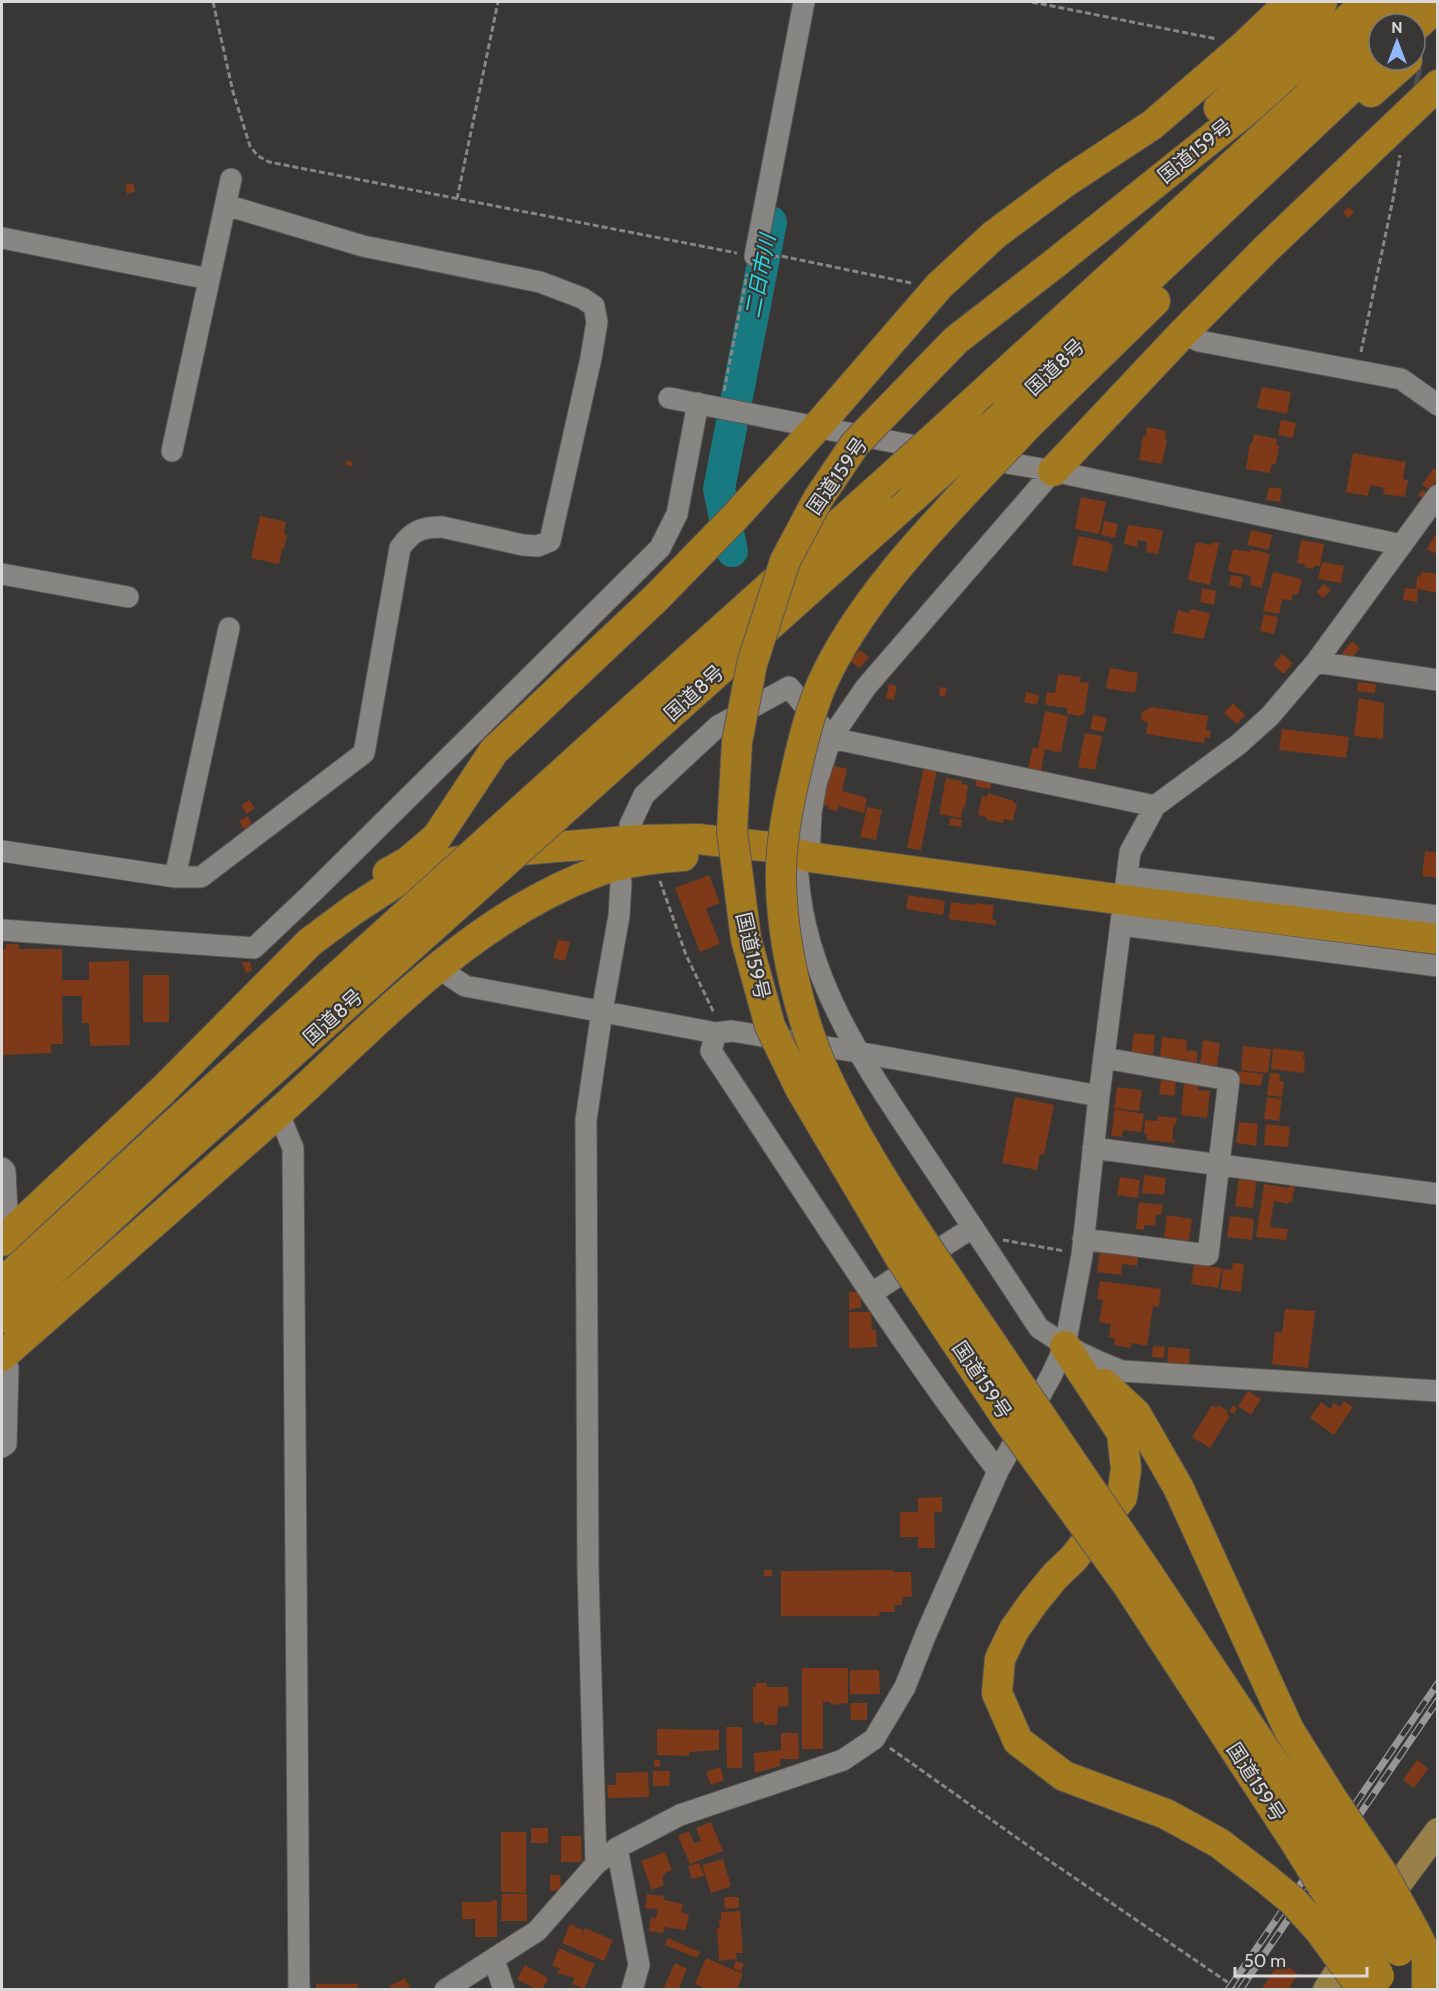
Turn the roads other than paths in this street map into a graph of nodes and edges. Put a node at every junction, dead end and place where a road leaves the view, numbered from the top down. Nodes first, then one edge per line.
1 (804, 2) edge
2 (1290, 2) edge
3 (1322, 2) edge
4 (1367, 2) edge
5 (1437, 32) edge
6 (1367, 38) edge
7 (1427, 60) edge
8 (1368, 72) edge
9 (1422, 72) edge
10 (1422, 72) edge
11 (1292, 145) junction
12 (231, 179) dead end
13 (226, 204) junction
14 (2, 238) edge
15 (762, 257) road end
16 (1054, 264) junction
17 (209, 279) junction
18 (1183, 333) junction
19 (669, 398) dead end
20 (698, 404) junction
21 (1437, 405) edge
22 (1016, 420) junction
23 (816, 428) junction
24 (172, 451) dead end
25 (1053, 471) junction
26 (1437, 495) edge
27 (1402, 545) junction
28 (2, 574) edge
29 (128, 597) dead end
30 (229, 628) dead end
31 (1316, 662) junction
32 (1437, 680) edge
33 (831, 738) junction
34 (590, 767) junction
35 (1155, 806) junction
36 (630, 825) dead end
37 (2, 851) edge
38 (803, 867) junction
39 (175, 878) junction
40 (621, 882) dead end
41 (1124, 901) junction
42 (2, 930) edge
43 (1434, 940) edge
44 (310, 942) junction
45 (437, 967) junction
46 (602, 1011) junction
47 (716, 1033) junction
48 (857, 1052) junction
49 (1104, 1058) junction
50 (1099, 1096) junction
51 (278, 1112) junction
52 (179, 1138) junction
53 (1093, 1148) junction
54 (1219, 1165) junction
55 (2, 1168) edge
56 (1437, 1194) edge
57 (975, 1231) junction
58 (11, 1233) edge
59 (1083, 1247) junction
60 (2, 1282) edge
61 (872, 1293) junction
62 (2, 1318) edge
63 (1065, 1346) junction
64 (2, 1358) edge
65 (1437, 1391) edge
66 (2, 1447) edge
67 (998, 1471) junction
68 (1138, 1580) junction
69 (1303, 1829) junction
70 (1437, 1831) edge
71 (617, 1848) junction
72 (596, 1864) junction
73 (1407, 1942) junction
74 (494, 1959) junction
75 (1376, 1985) edge
76 (299, 1989) edge
77 (445, 1989) edge
78 (504, 1989) edge
79 (632, 1989) edge
80 (1326, 1989) edge
81 (1426, 1989) edge

1 - 15 street
2 - 23 highway
3 - 16 highway
4 - 16 highway, 国道159号
5 - 7 highway
6 - 34 highway, 国道8号, bridge
8 - 11 highway
9 - 18 highway
10 - 11 highway
11 - 22 highway, 国道159号
12 - 13 street
13 - 17 street
13 - 39 street
14 - 17 street
16 - 68 highway, 国道159号, bridge
17 - 24 street
18 - 21 street
18 - 25 highway
19 - 20 street
20 - 23 street
20 - 42 street
22 - 34 highway, 国道8号, bridge
22 - 68 highway, 国道159号, bridge
23 - 25 street
23 - 44 highway
25 - 27 street
25 - 33 street
26 - 27 street
27 - 31 street
28 - 29 street
30 - 39 street
31 - 32 street
31 - 35 street
33 - 35 street
33 - 36 street
33 - 38 street
34 - 52 highway, 国道8号, bridge
35 - 41 street
37 - 39 street
38 - 41 highway
38 - 44 highway
38 - 45 highway
38 - 48 street
40 - 46 street
41 - 43 highway
41 - 49 street
44 - 58 highway
45 - 46 street
45 - 51 highway
46 - 47 street
46 - 72 street
47 - 48 street
47 - 61 street
48 - 50 street
48 - 57 street
49 - 50 street
49 - 54 street
50 - 53 street
51 - 64 highway
51 - 76 street
52 - 60 highway, 国道8号
52 - 62 highway, 国道8号
53 - 54 street
53 - 59 street
54 - 56 street
54 - 59 street
55 - 58 street
57 - 61 street
57 - 63 street
59 - 63 street
61 - 67 street
63 - 65 street
63 - 67 street
63 - 73 highway, bridge
63 - 75 highway, bridge
64 - 66 street
67 - 71 street
68 - 69 highway, 国道159号
69 - 73 highway, 国道159号, bridge
69 - 75 highway, 国道159号, bridge
70 - 80 main road
71 - 72 street
71 - 79 street
72 - 74 street
73 - 81 highway, 国道159号
74 - 77 street
74 - 78 street

